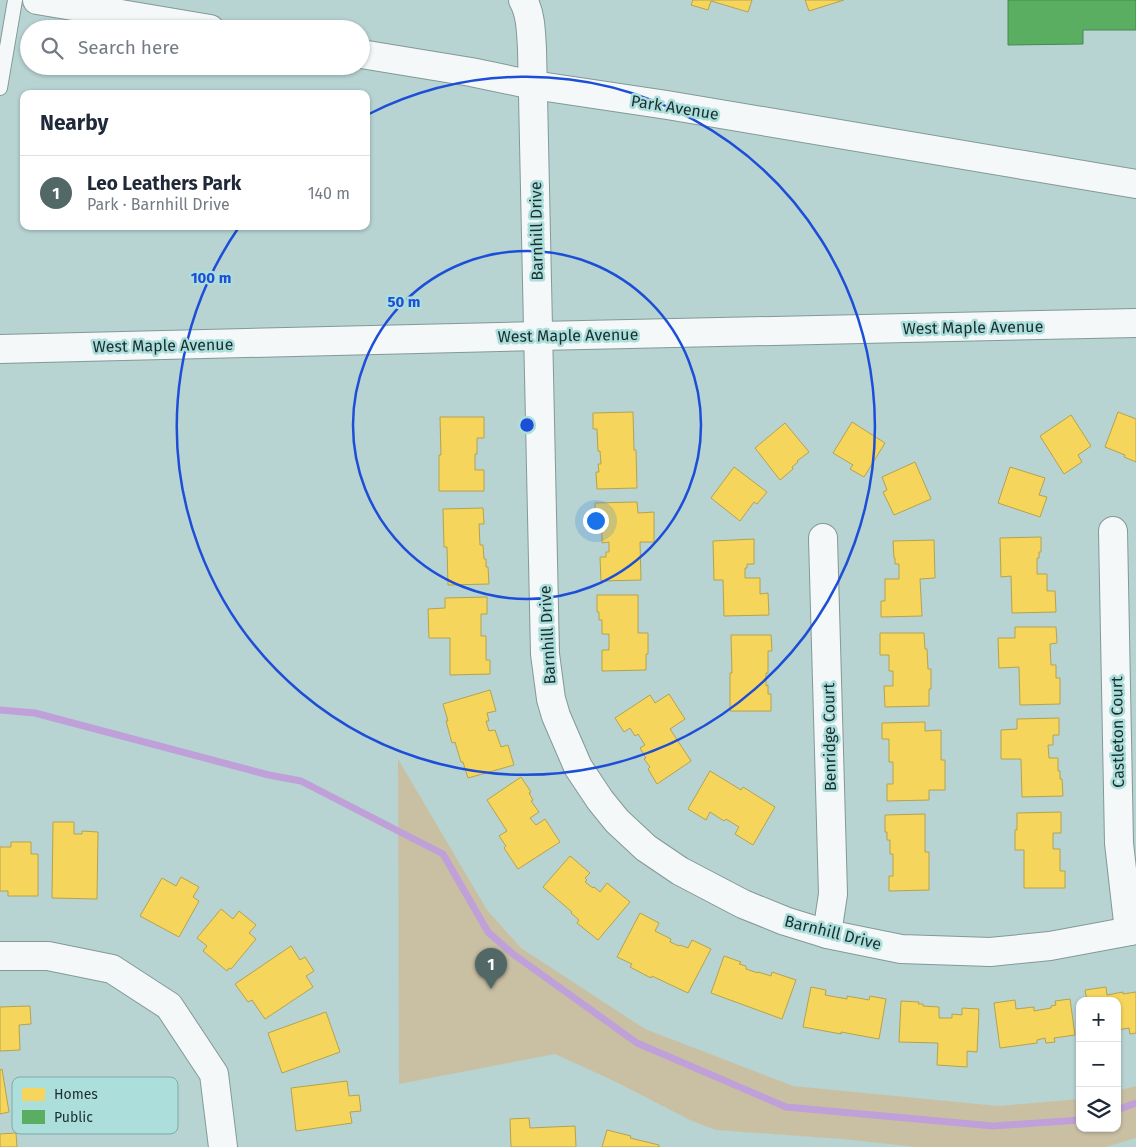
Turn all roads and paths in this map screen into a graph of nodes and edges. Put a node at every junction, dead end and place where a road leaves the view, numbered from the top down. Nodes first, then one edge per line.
1 (15, 0) edge
2 (36, 0) edge
3 (523, 0) edge
4 (156, 20) edge
5 (370, 55) edge
6 (533, 85) junction
7 (0, 88) edge
8 (1136, 184) edge
9 (1136, 323) edge
10 (539, 336) junction
11 (0, 349) edge
12 (1113, 532) dead end
13 (823, 538) dead end
14 (1133, 931) edge
15 (827, 934) junction
16 (0, 956) edge
17 (223, 1147) edge

1 - 7 lane
2 - 4 street
3 - 6 street, Barnhill Drive
5 - 6 street, Park Avenue
6 - 8 street, Park Avenue
6 - 10 street, Barnhill Drive
9 - 10 street, West Maple Avenue
10 - 11 street, West Maple Avenue
10 - 15 street, Barnhill Drive
12 - 14 street, Castleton Court
13 - 15 street, Benridge Court
14 - 15 street, Barnhill Drive
16 - 17 street

